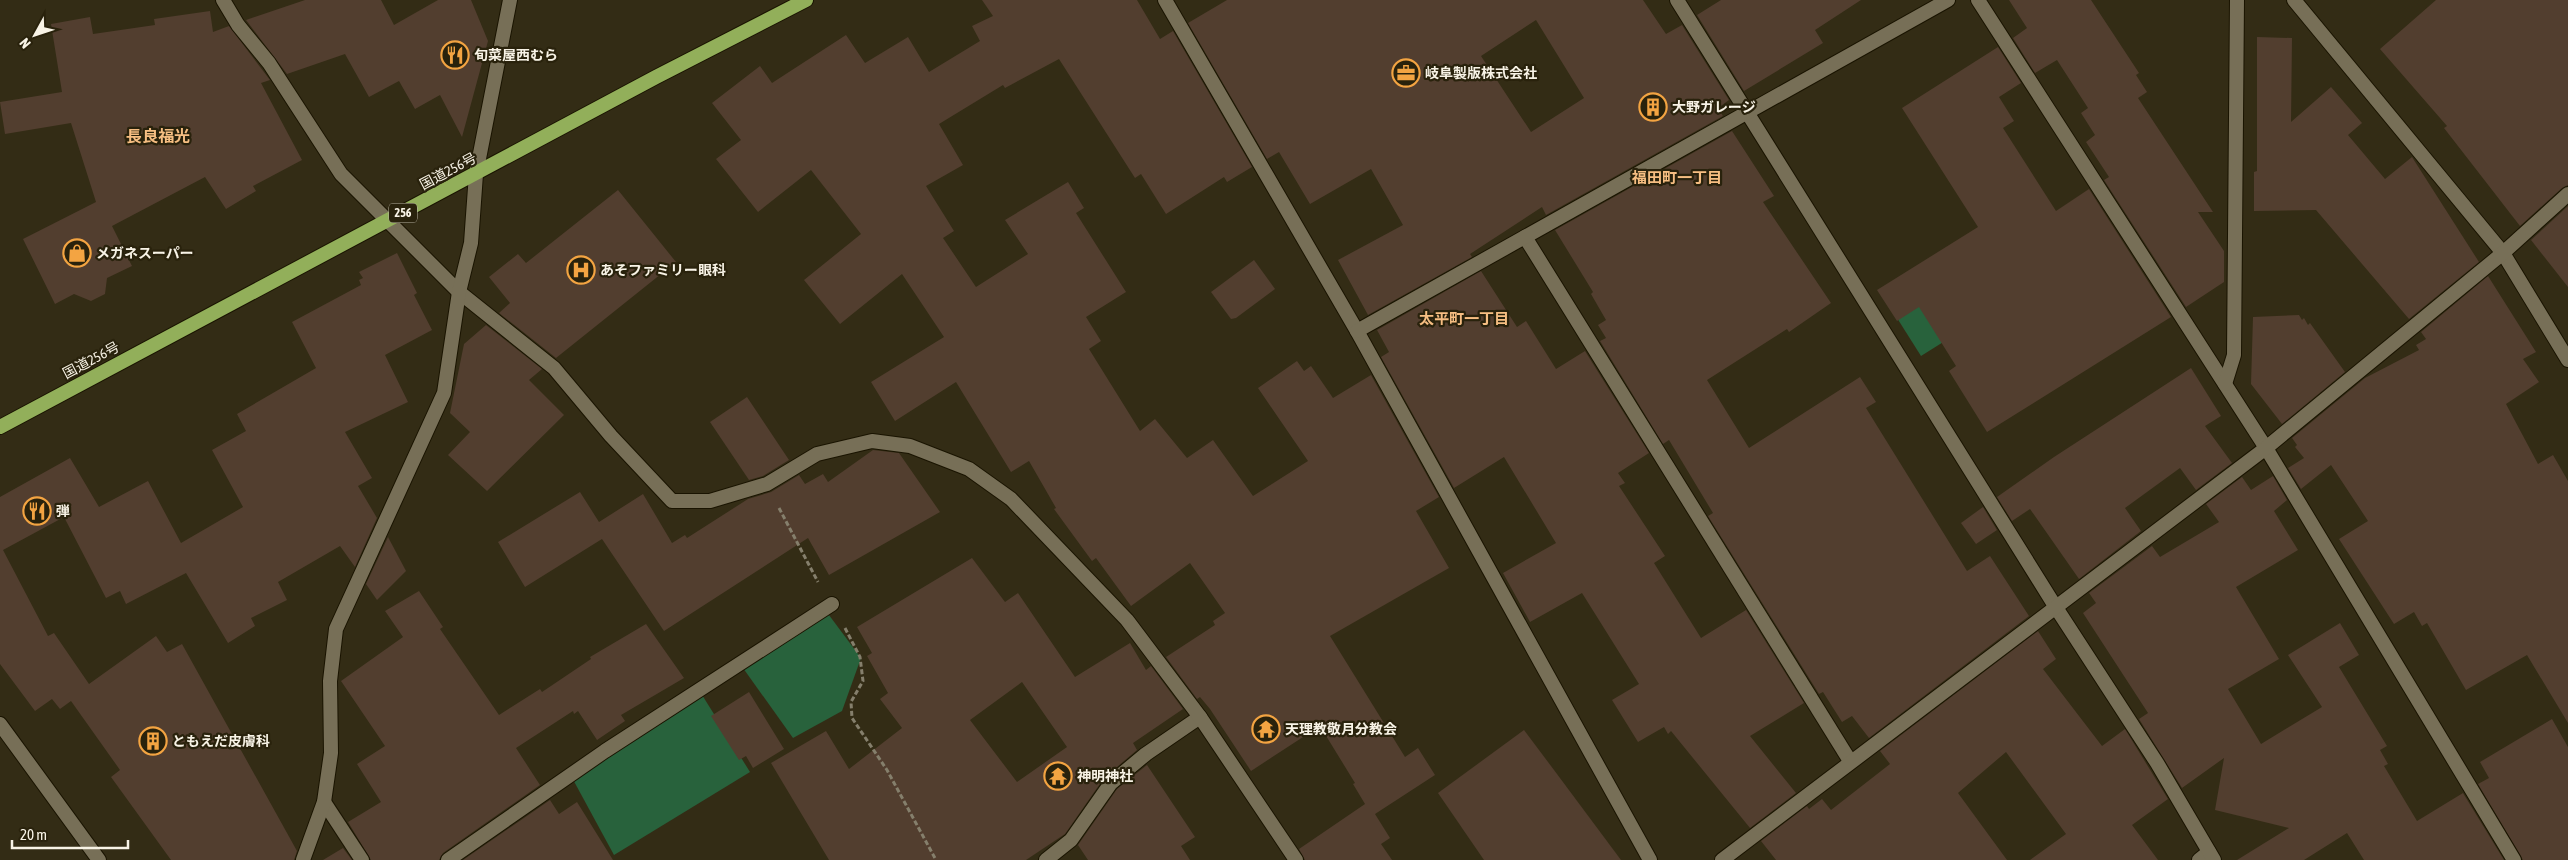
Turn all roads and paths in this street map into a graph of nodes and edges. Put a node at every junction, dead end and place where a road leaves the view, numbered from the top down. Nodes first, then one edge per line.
1 (223, 0) edge
2 (510, 0) edge
3 (806, 0) edge
4 (1165, 0) edge
5 (1677, 0) edge
6 (1948, 0) edge
7 (1978, 0) edge
8 (2237, 0) edge
9 (2294, 0) edge
10 (1747, 112) junction
11 (476, 174) junction
12 (2568, 194) edge
13 (388, 222) junction
14 (1525, 237) junction
15 (2503, 252) junction
16 (459, 292) junction
17 (1357, 331) junction
18 (2568, 360) edge
19 (2225, 384) junction
20 (0, 427) edge
21 (2266, 448) junction
22 (767, 484) junction
23 (832, 604) junction
24 (2055, 606) junction
25 (1200, 717) junction
26 (0, 724) edge
27 (1850, 762) junction
28 (324, 802) junction
29 (2207, 857) edge
30 (99, 860) edge
31 (302, 860) edge
32 (362, 860) edge
33 (448, 860) edge
34 (936, 860) edge
35 (1046, 860) edge
36 (1296, 860) edge
37 (1650, 860) edge
38 (1722, 860) edge
39 (2514, 860) edge

1 - 13 street
2 - 11 street
3 - 11 highway, 国道256号 / 256
4 - 17 street
5 - 10 street
6 - 10 street
7 - 19 street
8 - 19 street
9 - 15 street
10 - 14 street
10 - 24 street
11 - 13 highway, 国道256号 / 256
11 - 16 street
12 - 15 street
13 - 16 street
13 - 20 highway, 国道256号 / 256
14 - 17 street
14 - 27 street
15 - 18 street
15 - 21 street
16 - 22 street
16 - 28 street
17 - 37 street
19 - 21 street
21 - 24 street
21 - 39 street
22 - 23 path
22 - 25 street
23 - 33 street
23 - 34 path
24 - 27 street
24 - 29 street
25 - 35 street
25 - 36 street
26 - 30 street
27 - 38 street
28 - 31 street
28 - 32 street

